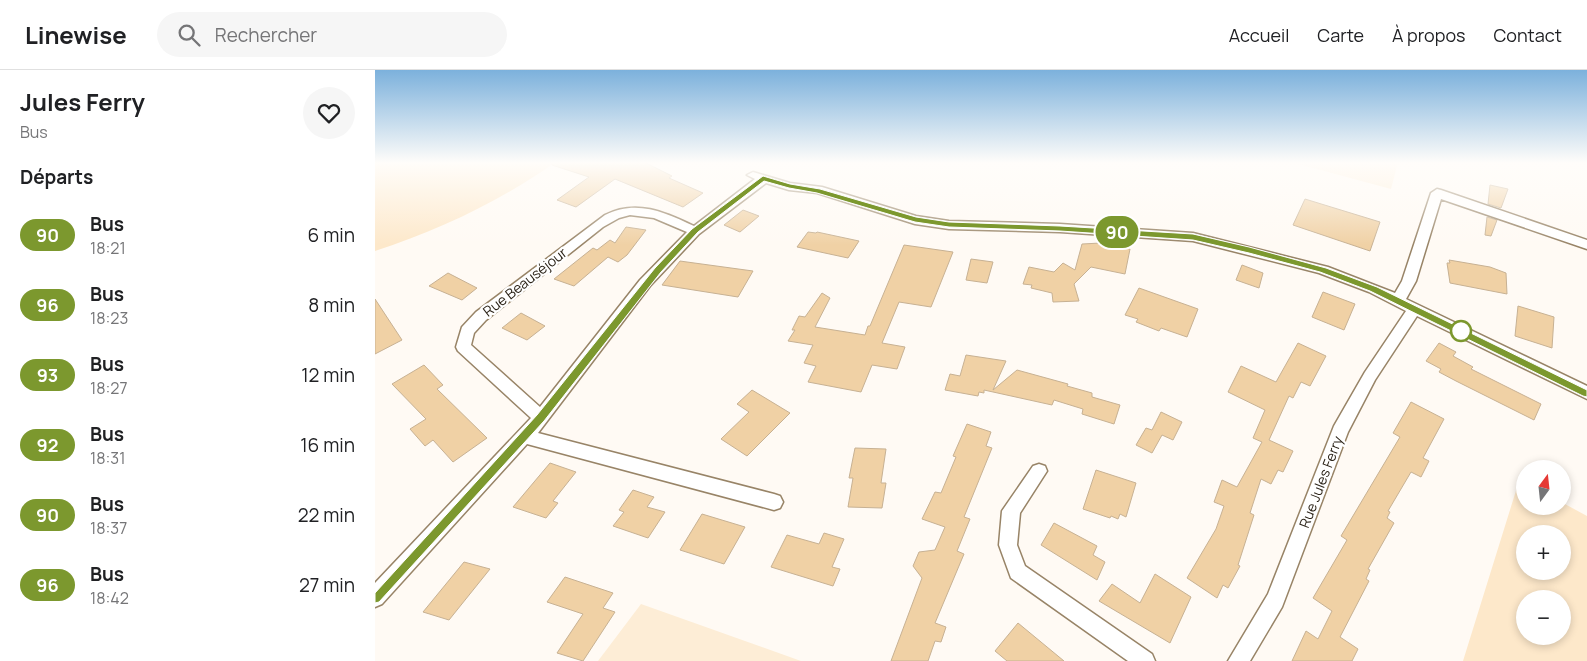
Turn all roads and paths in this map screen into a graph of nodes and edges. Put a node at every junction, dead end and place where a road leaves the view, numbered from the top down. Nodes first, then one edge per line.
1 (743, 190) edge
2 (799, 190) edge
3 (695, 230) junction
4 (1587, 245) edge
5 (1398, 300) junction
6 (1415, 308) junction
7 (1587, 393) edge
8 (541, 418) junction
9 (523, 436) junction
10 (1039, 471) dead end
11 (774, 502) dead end
12 (375, 597) edge
13 (1145, 661) edge
14 (1238, 661) edge

1 - 3 street
2 - 5 street
3 - 8 street
3 - 8 street, Rue Beauséjour
4 - 5 street
5 - 6 street
6 - 7 street
6 - 14 street, Rue Jules Ferry
8 - 9 street
9 - 11 street
9 - 12 street
10 - 13 street

